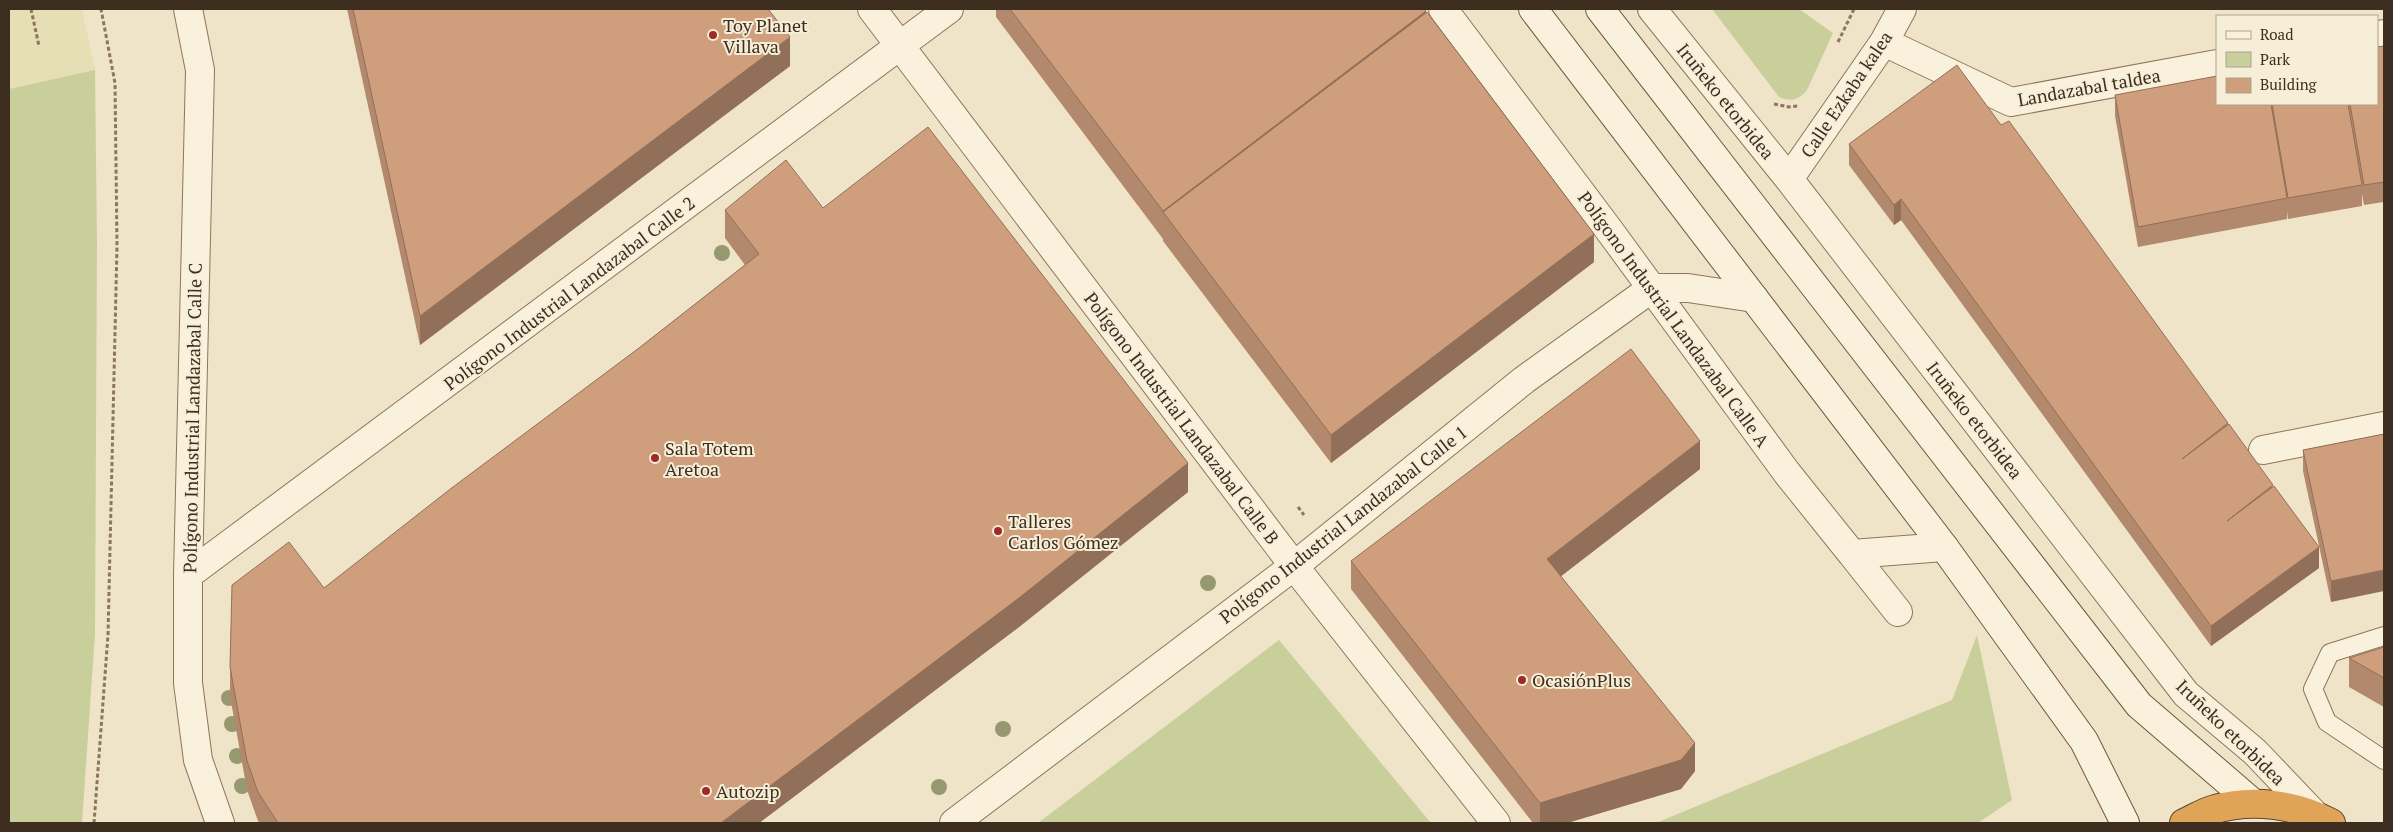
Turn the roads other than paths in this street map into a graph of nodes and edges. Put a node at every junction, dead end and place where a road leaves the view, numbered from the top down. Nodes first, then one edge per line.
1 (188, 9) edge
2 (872, 9) edge
3 (949, 9) edge
4 (1443, 9) edge
5 (1533, 9) edge
6 (1600, 9) edge
7 (1652, 9) edge
8 (1902, 9) edge
9 (1884, 42) junction
10 (900, 47) junction
11 (2216, 64) edge
12 (1789, 179) junction
13 (1652, 288) junction
14 (1754, 298) junction
15 (2384, 426) edge
16 (2263, 450) dead end
17 (1944, 546) junction
18 (1852, 554) junction
19 (1294, 566) junction
20 (188, 575) junction
21 (1898, 612) dead end
22 (2384, 636) edge
23 (2384, 760) edge
24 (2253, 803) junction
25 (2323, 819) edge
26 (220, 823) edge
27 (954, 823) edge
28 (1496, 823) edge
29 (2125, 823) edge
30 (2184, 823) edge

1 - 20 street, Polígono Industrial Landazabal Calle C
2 - 10 street, Polígono Industrial Landazabal Calle B
3 - 10 street, Polígono Industrial Landazabal Calle 2
4 - 13 street, Polígono Industrial Landazabal Calle A
5 - 14 street
6 - 24 street, Iruñeko etorbidea
7 - 12 street, Iruñeko etorbidea
8 - 9 street, Calle Ezkaba kalea
9 - 11 street, Landazabal taldea
9 - 12 street, Calle Ezkaba kalea
10 - 19 street, Polígono Industrial Landazabal Calle B
10 - 20 street, Polígono Industrial Landazabal Calle 2
12 - 25 street, Iruñeko etorbidea
13 - 14 street
13 - 18 street, Polígono Industrial Landazabal Calle A
13 - 19 street, Polígono Industrial Landazabal Calle 1
14 - 17 street
15 - 16 street
17 - 18 street
17 - 29 street
18 - 21 street, Polígono Industrial Landazabal Calle A
19 - 27 street, Polígono Industrial Landazabal Calle 1
19 - 28 street, Polígono Industrial Landazabal Calle B
20 - 26 street, Polígono Industrial Landazabal Calle C
22 - 23 lane
24 - 25 highway
24 - 30 highway

